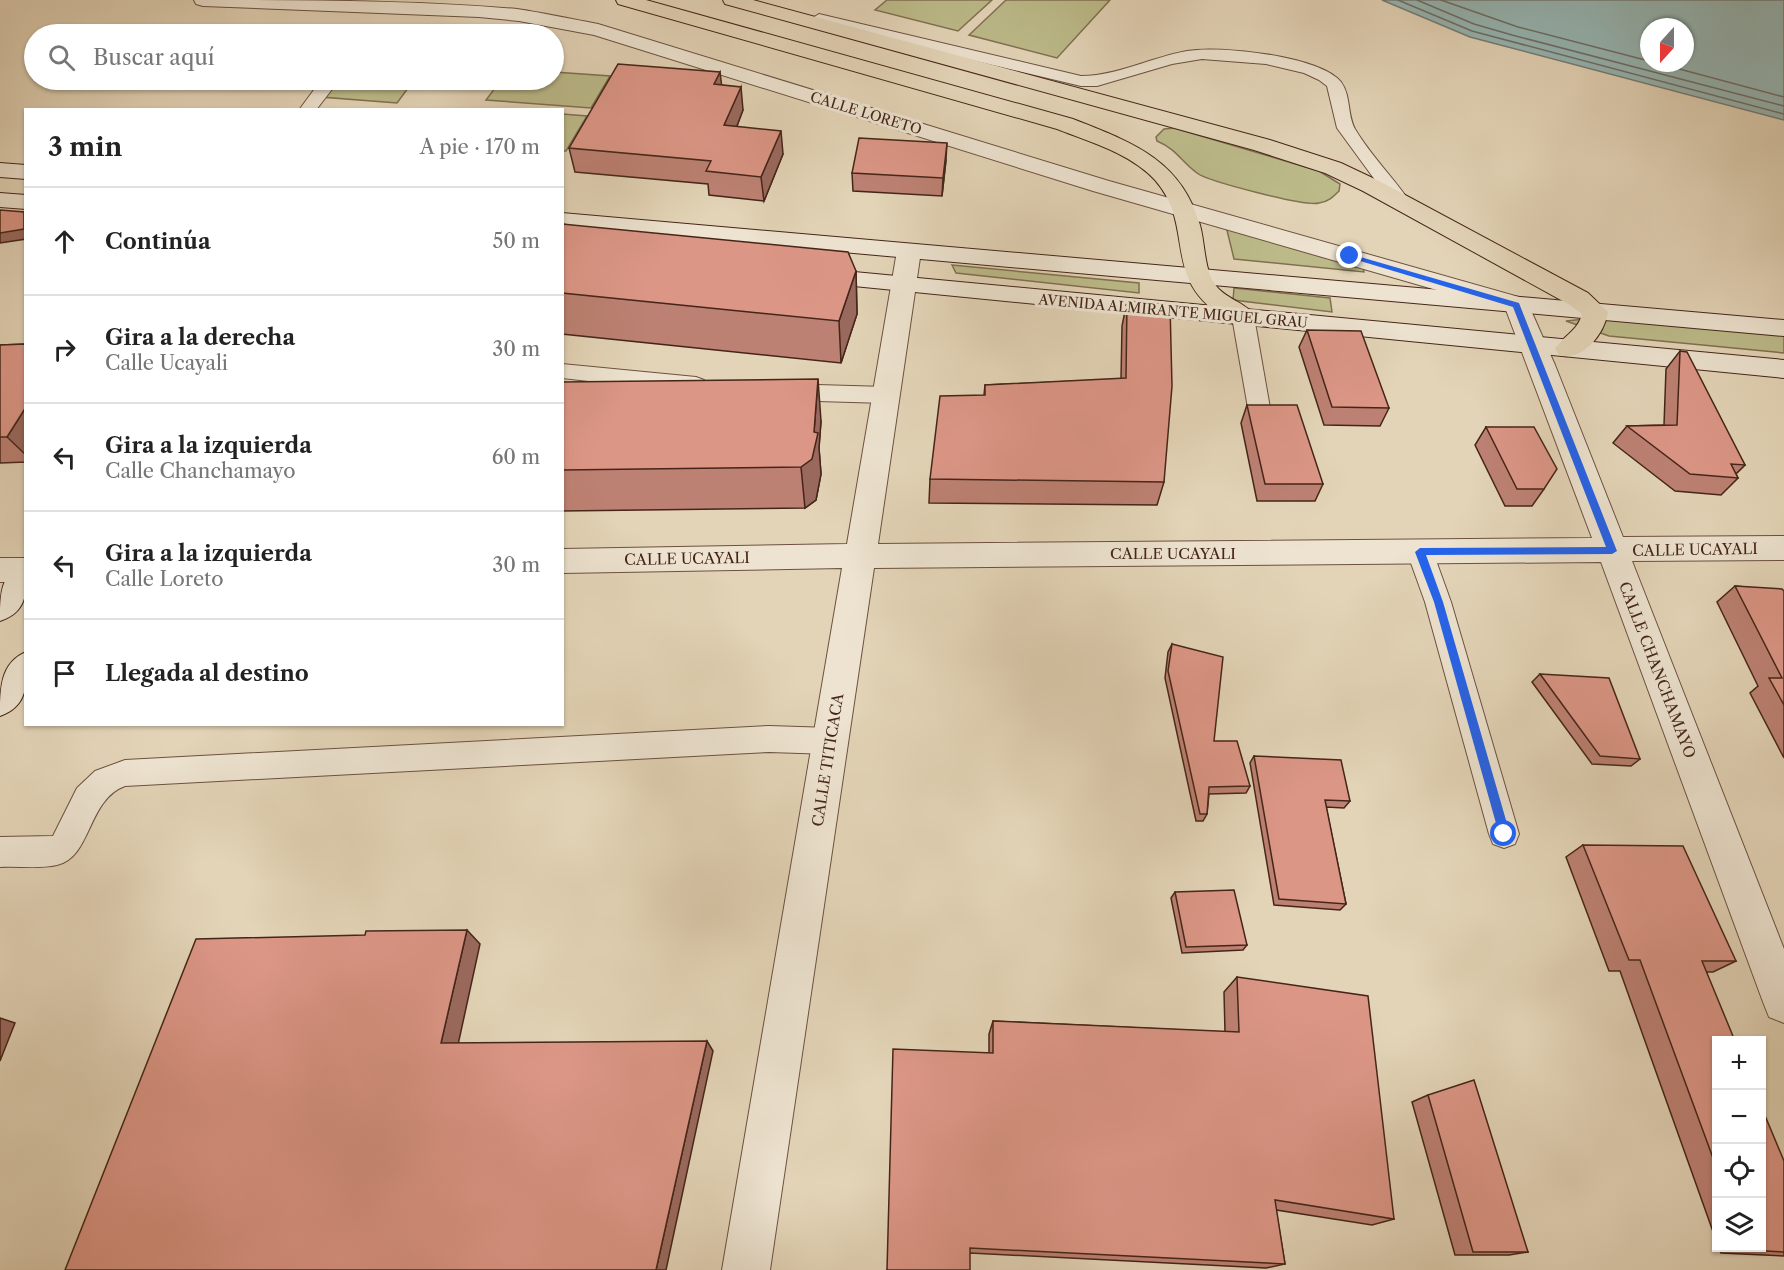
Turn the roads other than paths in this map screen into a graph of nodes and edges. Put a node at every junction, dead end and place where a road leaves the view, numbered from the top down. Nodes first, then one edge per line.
1 (203, 0) edge
2 (625, 0) edge
3 (732, 0) edge
4 (738, 0) edge
5 (324, 90) edge
6 (309, 108) edge
7 (0, 170) edge
8 (24, 172) edge
9 (0, 200) edge
10 (24, 202) edge
11 (1401, 202) junction
12 (1183, 209) junction
13 (564, 220) edge
14 (909, 251) junction
15 (786, 274) edge
16 (1199, 275) junction
17 (904, 285) junction
18 (1517, 305) junction
19 (1595, 312) junction
20 (1243, 317) junction
21 (1784, 328) edge
22 (1534, 345) junction
23 (1568, 349) junction
24 (1784, 369) edge
25 (564, 371) edge
26 (766, 392) edge
27 (886, 395) junction
28 (610, 398) edge
29 (1259, 408) edge
30 (1784, 548) edge
31 (1612, 551) junction
32 (1420, 552) junction
33 (860, 556) junction
34 (564, 561) edge
35 (0, 570) edge
36 (24, 572) edge
37 (24, 575) edge
38 (0, 608) edge
39 (24, 669) edge
40 (0, 701) edge
41 (831, 741) junction
42 (1504, 834) dead end
43 (0, 852) edge
44 (1784, 1002) edge
45 (746, 1270) edge

1 - 12 street, CALLE LORETO
2 - 12 highway
3 - 11 highway
4 - 11 lane
5 - 6 lane
7 - 8 street
9 - 10 street
11 - 19 highway
12 - 16 highway
12 - 18 street, CALLE LORETO
13 - 14 street
14 - 16 street
14 - 17 street, CALLE TITICACA
15 - 17 street, AVENIDA ALMIRANTE MIGUEL GRAU
16 - 18 street
16 - 20 highway
17 - 20 street, AVENIDA ALMIRANTE MIGUEL GRAU
17 - 27 street, CALLE TITICACA
18 - 19 street
18 - 22 street, CALLE CHANCHAMAYO
19 - 21 street
19 - 23 highway
20 - 22 street, AVENIDA ALMIRANTE MIGUEL GRAU
20 - 29 lane
22 - 23 street, AVENIDA ALMIRANTE MIGUEL GRAU
22 - 31 street, CALLE CHANCHAMAYO
23 - 24 street, AVENIDA ALMIRANTE MIGUEL GRAU
25 - 28 lane
26 - 27 lane
27 - 33 street, CALLE TITICACA
30 - 31 street, CALLE UCAYALI
31 - 32 street, CALLE UCAYALI
31 - 44 street, CALLE CHANCHAMAYO
32 - 33 street, CALLE UCAYALI
32 - 42 lane
33 - 34 street, CALLE UCAYALI
33 - 41 street, CALLE TITICACA
35 - 36 street
37 - 38 street
39 - 40 street
41 - 43 lane
41 - 45 street, CALLE TITICACA

